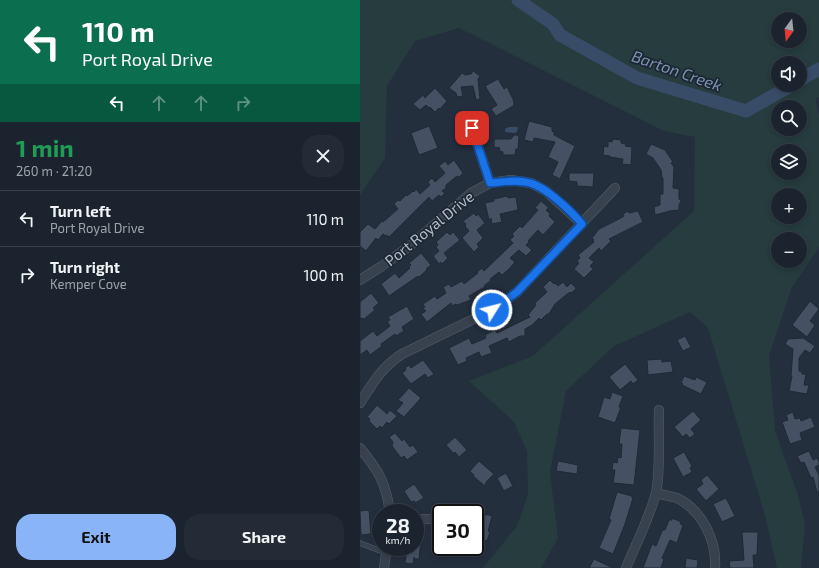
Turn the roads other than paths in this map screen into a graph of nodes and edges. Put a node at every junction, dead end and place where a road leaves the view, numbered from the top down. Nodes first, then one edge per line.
1 (472, 128) dead end
2 (490, 183) junction
3 (615, 188) dead end
4 (582, 224) junction
5 (360, 280) edge
6 (360, 402) edge
7 (658, 410) dead end
8 (360, 448) edge
9 (656, 493) junction
10 (388, 504) edge
11 (360, 543) edge
12 (372, 546) edge
13 (386, 556) edge
14 (384, 568) edge
15 (626, 568) edge
16 (716, 568) edge

1 - 2 street
2 - 4 street, Port Royal Drive
2 - 5 street, Port Royal Drive
3 - 4 street
4 - 6 street
7 - 9 street
8 - 10 street
9 - 15 street
9 - 16 street
11 - 12 lane
13 - 14 street

